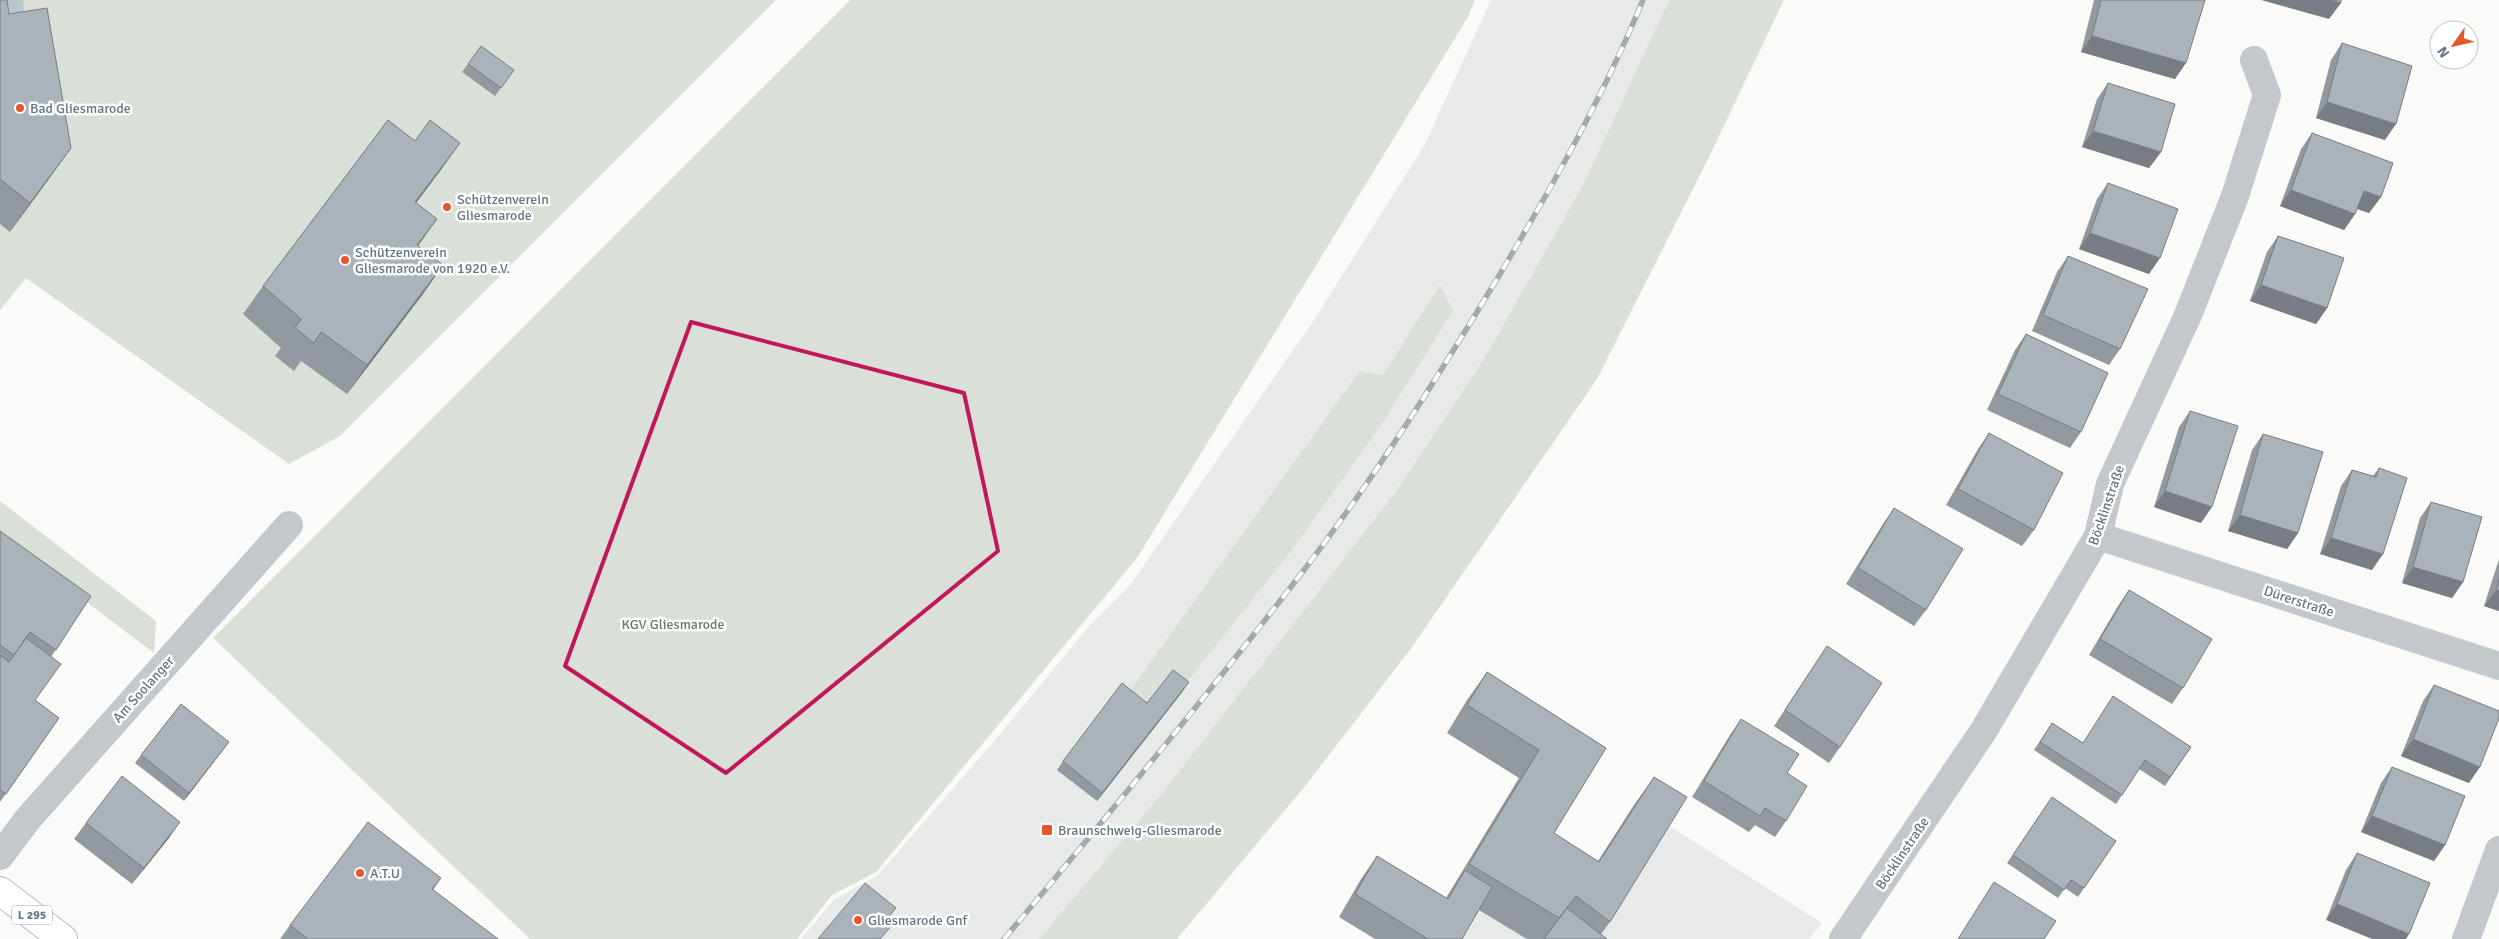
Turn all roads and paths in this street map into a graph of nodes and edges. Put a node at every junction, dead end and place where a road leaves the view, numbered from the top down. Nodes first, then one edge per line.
1 (2254, 60) dead end
2 (289, 525) dead end
3 (2098, 536) junction
4 (2499, 666) edge
5 (2499, 850) edge
6 (0, 856) edge
7 (0, 891) edge
8 (63, 939) edge
9 (1843, 939) edge
10 (2466, 939) edge

1 - 3 street, Böcklinstraße
2 - 6 street, Am Soolanger
3 - 4 street, Dürerstraße
3 - 9 street, Böcklinstraße
5 - 10 street
7 - 8 main road, L 295

